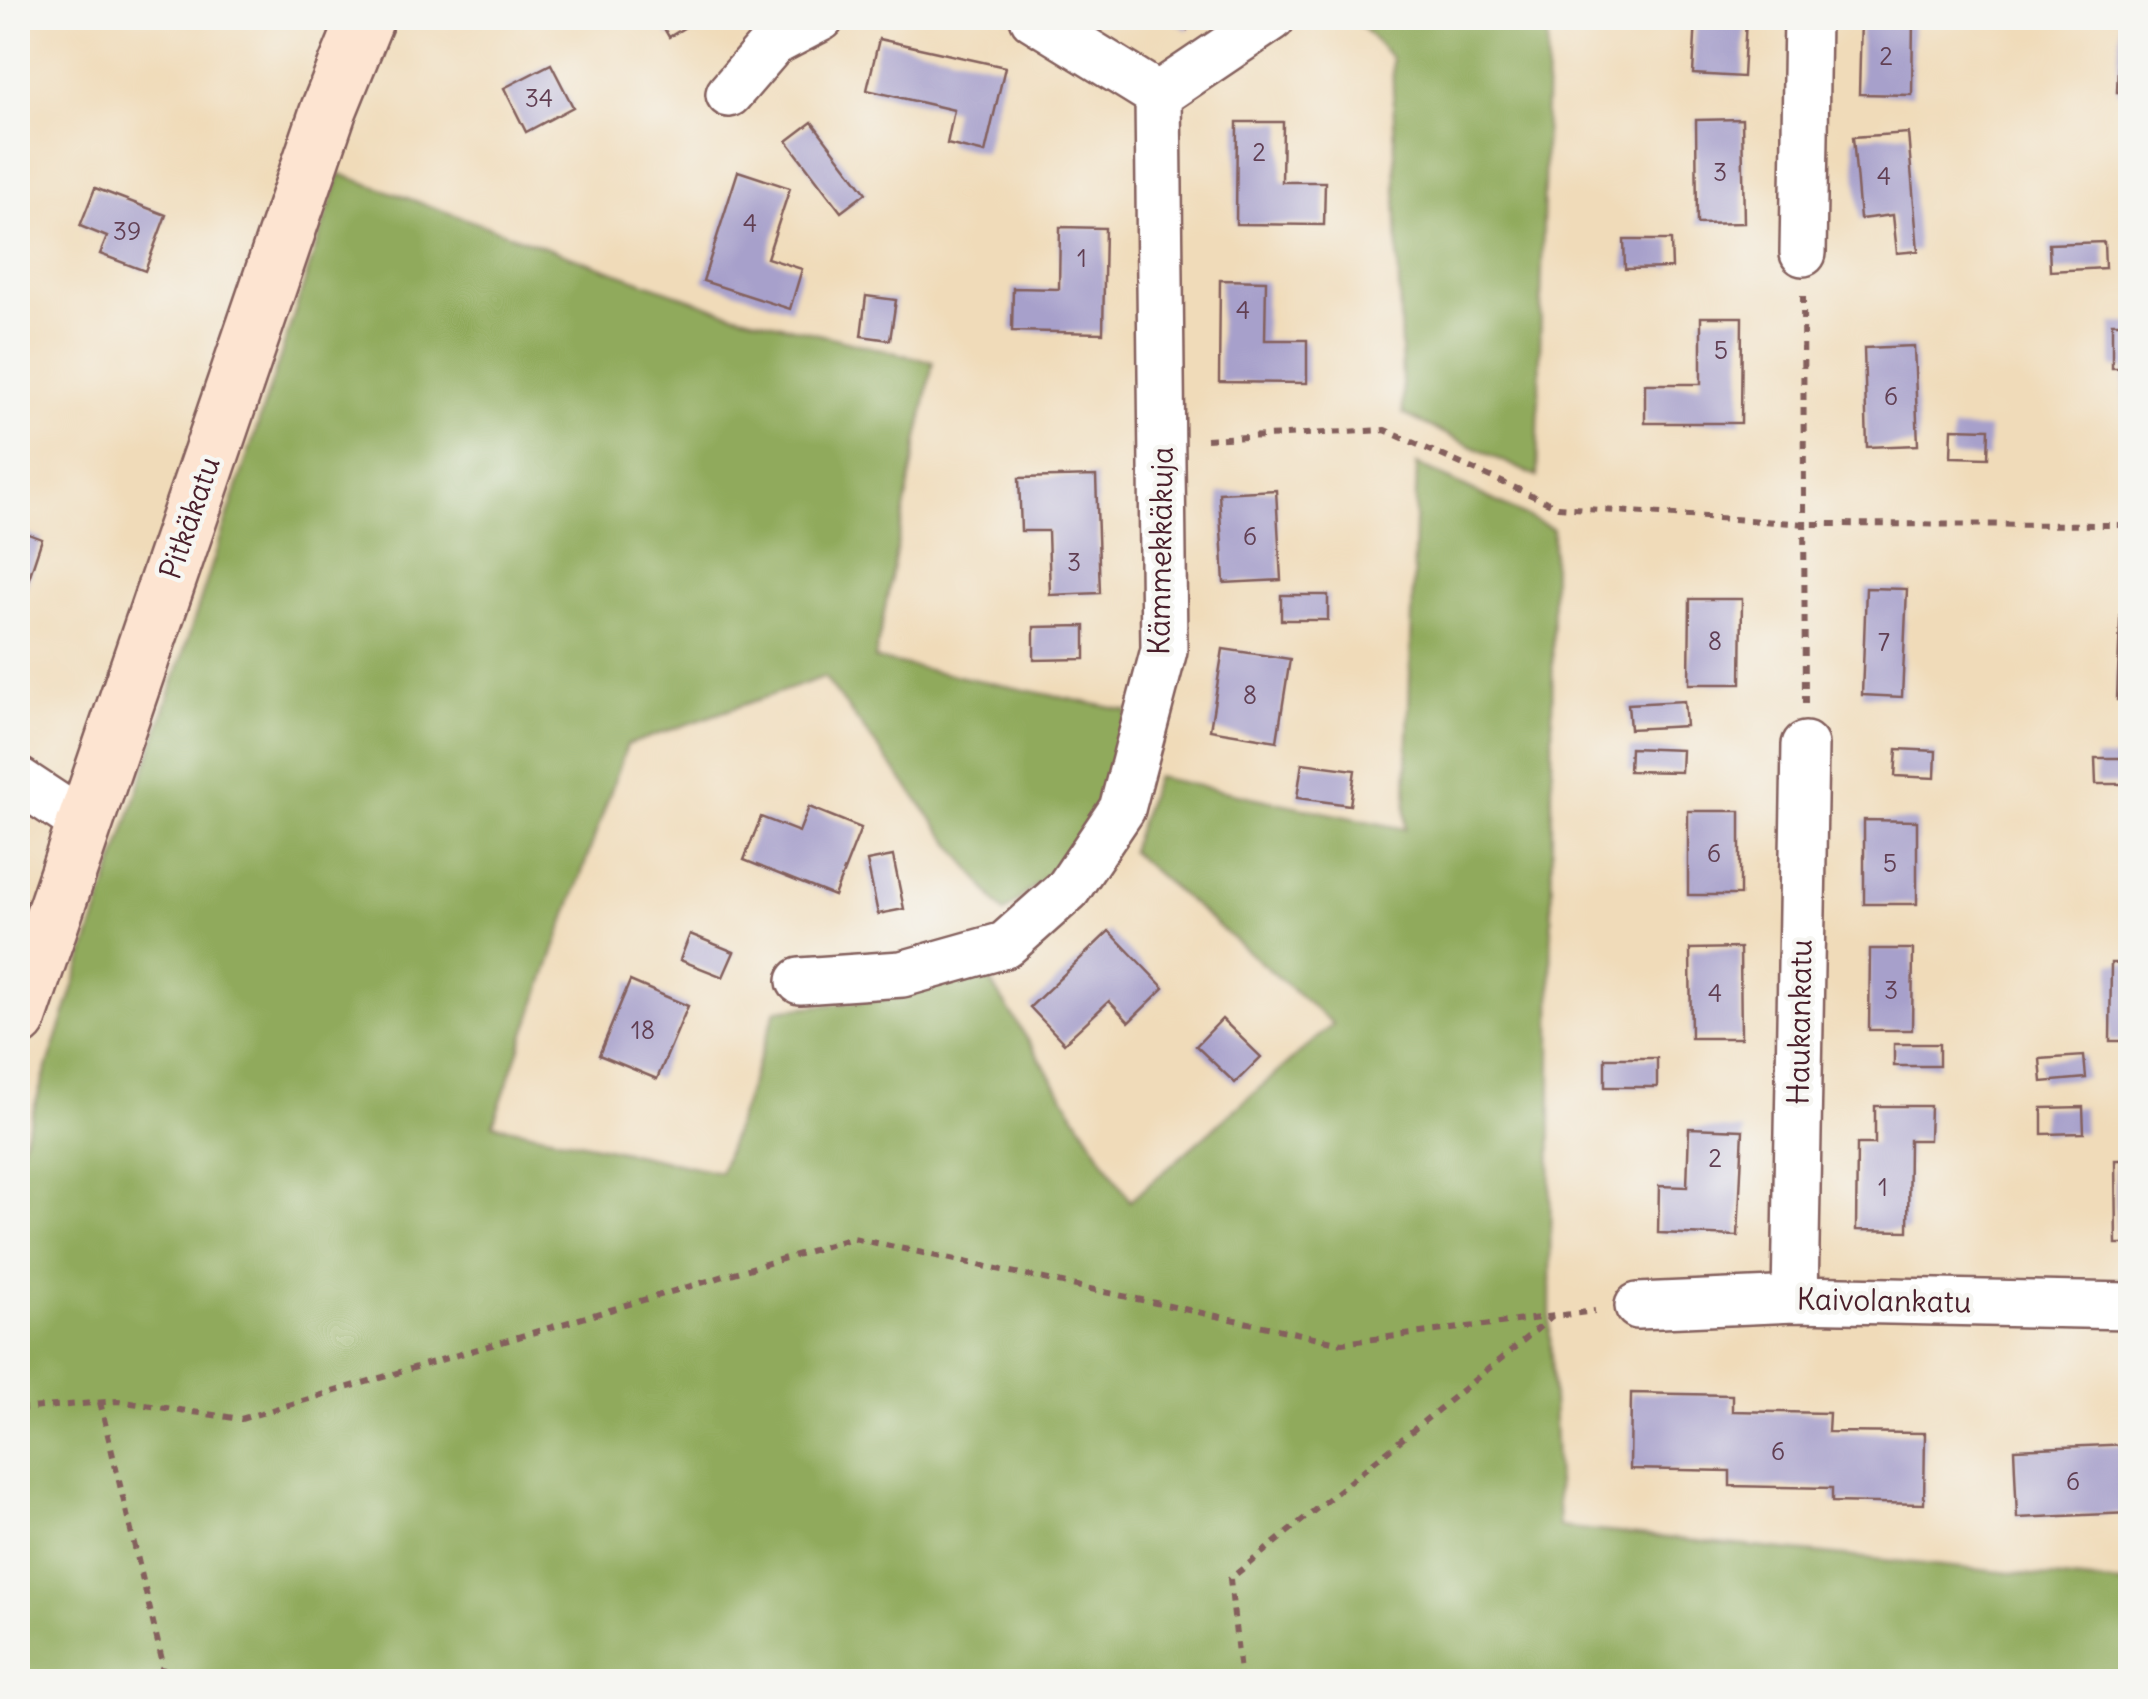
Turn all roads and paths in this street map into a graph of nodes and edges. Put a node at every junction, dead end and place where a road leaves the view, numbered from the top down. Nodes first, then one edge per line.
1 (366, 18) edge
2 (821, 18) edge
3 (1033, 18) edge
4 (1272, 18) edge
5 (1807, 18) edge
6 (729, 94) dead end
7 (1158, 95) junction
8 (1803, 253) joint
9 (1164, 440) junction
10 (1806, 524) junction
11 (2130, 524) edge
12 (1805, 745) joint
13 (18, 780) edge
14 (84, 824) junction
15 (800, 982) dead end
16 (18, 1019) edge
17 (1795, 1299) junction
18 (1638, 1306) joint
19 (2130, 1306) edge
20 (1553, 1316) junction
21 (100, 1402) junction
22 (18, 1410) edge
23 (160, 1682) edge
24 (1241, 1682) edge

1 - 14 street, Pitkäkatu
2 - 6 street
3 - 7 street
4 - 7 street
5 - 8 street
7 - 9 street, Kämmekkäkuja
8 - 10 path
9 - 10 path
9 - 15 street, Kämmekkäkuja
10 - 11 path
10 - 12 path
12 - 17 street, Haukankatu
13 - 14 street
14 - 16 street, Pitkäkatu
17 - 18 street, Kaivolankatu
17 - 19 street, Kaivolankatu
18 - 20 path
20 - 21 path
20 - 24 path
21 - 22 path
21 - 23 path

